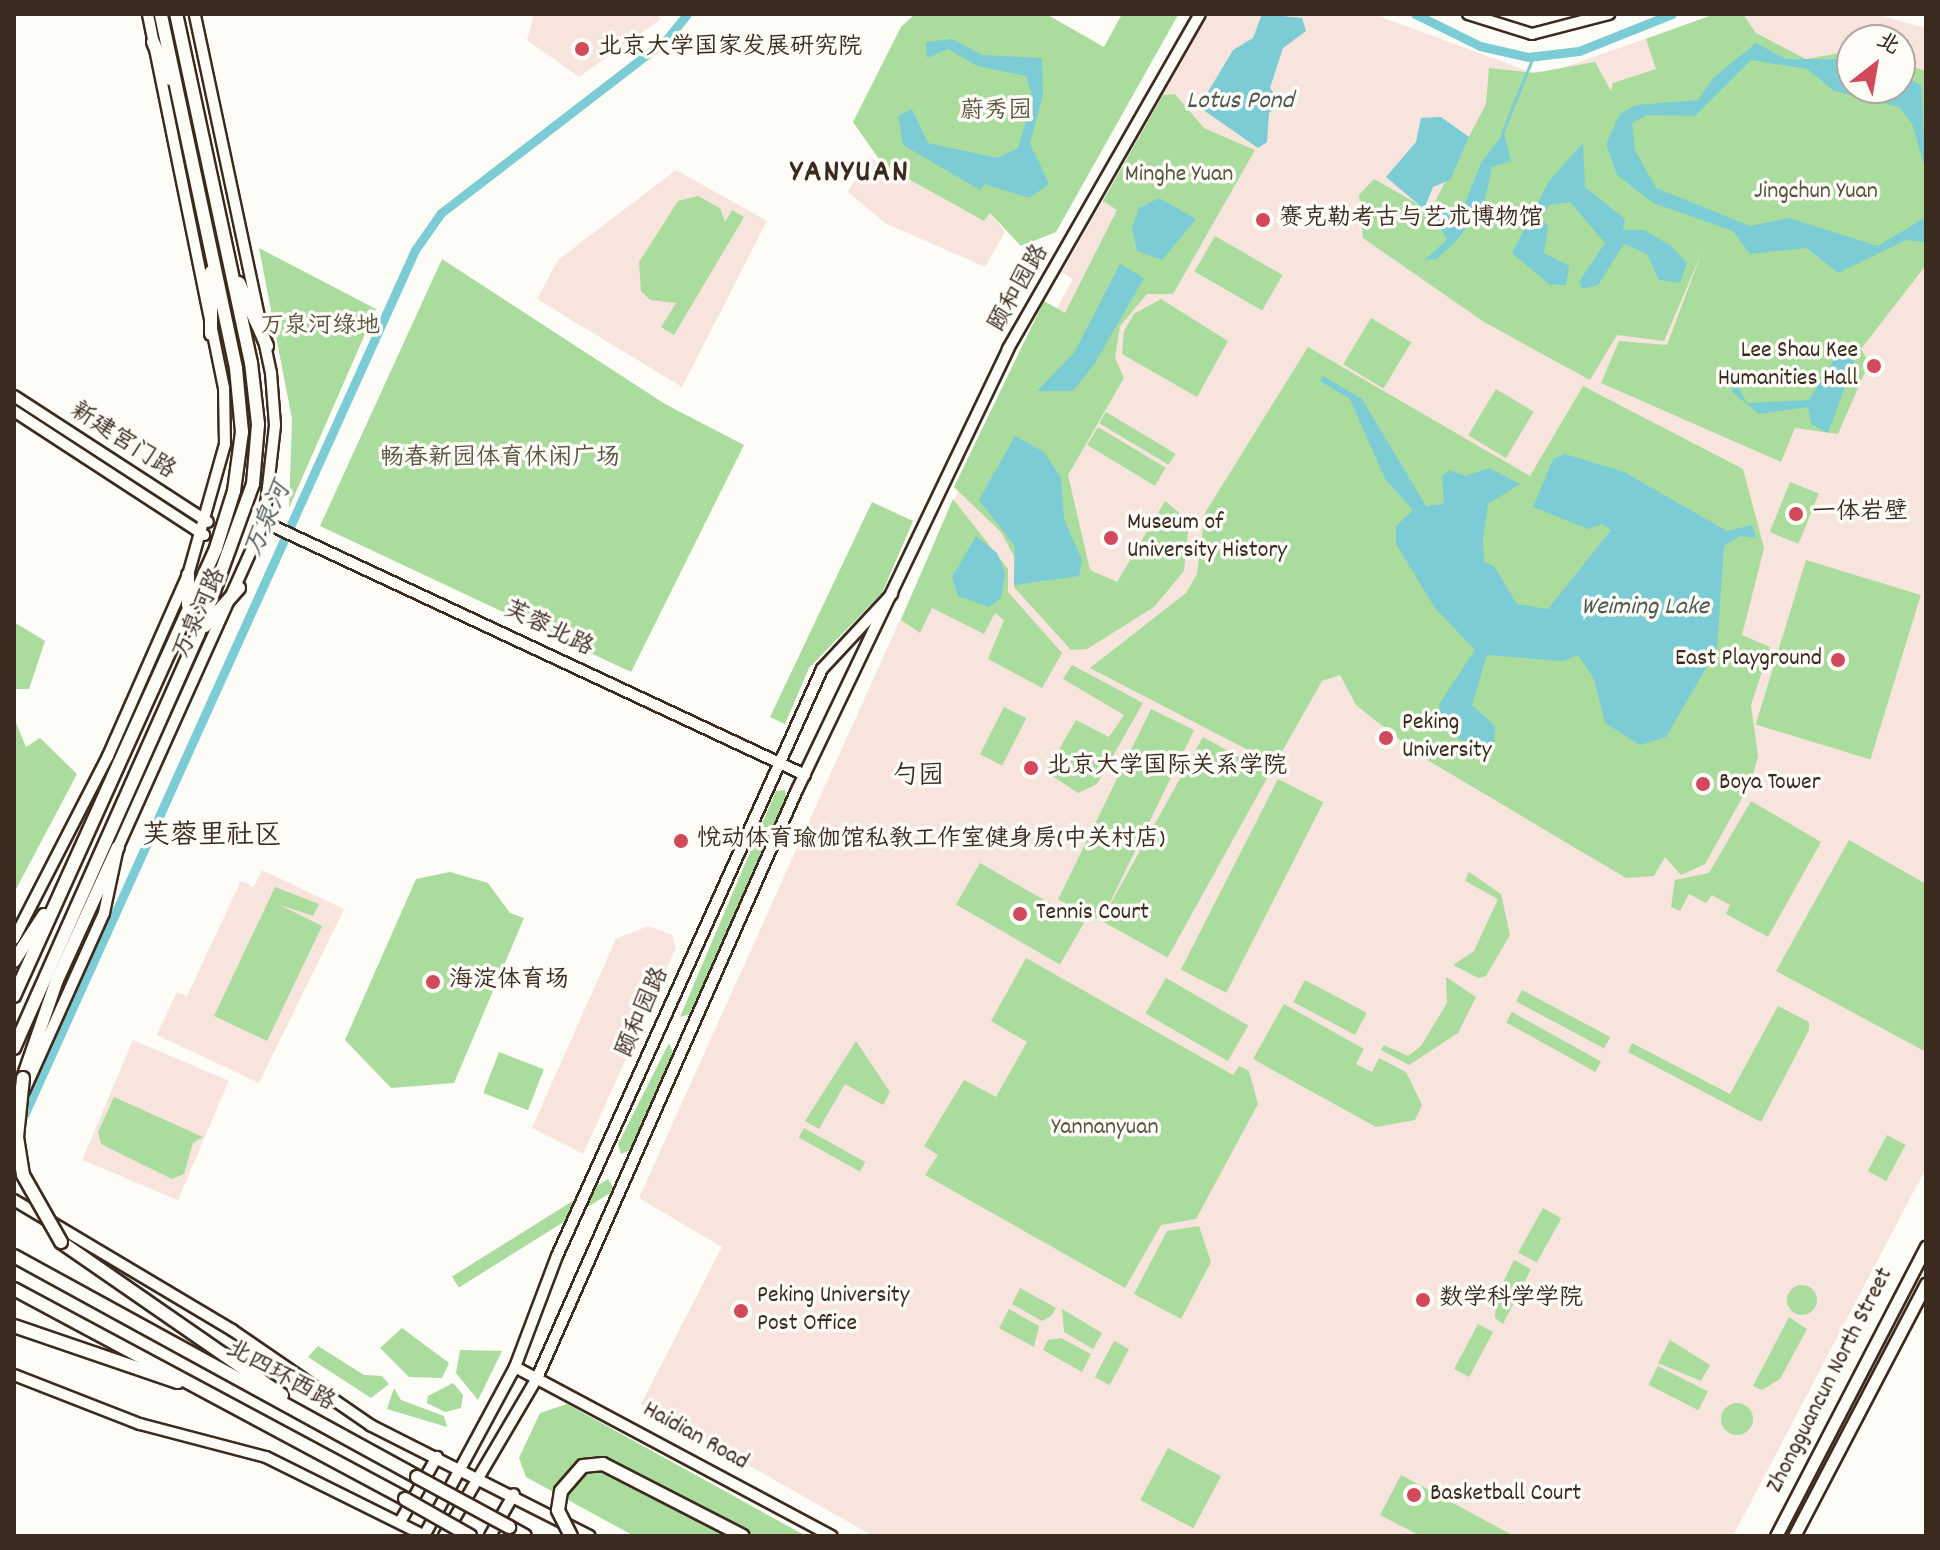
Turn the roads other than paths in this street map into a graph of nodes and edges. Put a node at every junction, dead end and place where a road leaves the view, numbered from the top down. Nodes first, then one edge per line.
1 (148, 14) edge
2 (161, 14) edge
3 (176, 14) edge
4 (195, 14) edge
5 (1200, 14) edge
6 (1468, 14) edge
7 (1609, 14) edge
8 (153, 42) junction
9 (179, 100) junction
10 (211, 241) junction
11 (228, 261) junction
12 (211, 334) junction
13 (267, 346) junction
14 (14, 396) edge
15 (14, 411) edge
16 (208, 522) junction
17 (264, 522) junction
18 (204, 535) junction
19 (188, 575) junction
20 (239, 588) junction
21 (893, 593) junction
22 (187, 612) junction
23 (198, 635) junction
24 (779, 763) junction
25 (805, 775) junction
26 (118, 847) junction
27 (67, 879) junction
28 (14, 939) edge
29 (14, 961) edge
30 (14, 996) edge
31 (14, 1048) edge
32 (14, 1111) edge
33 (15, 1202) edge
34 (1926, 1247) edge
35 (15, 1250) edge
36 (1926, 1283) edge
37 (14, 1289) edge
38 (17, 1326) edge
39 (515, 1367) junction
40 (14, 1375) edge
41 (537, 1378) junction
42 (233, 1403) junction
43 (320, 1424) junction
44 (437, 1457) junction
45 (461, 1468) junction
46 (482, 1479) junction
47 (514, 1494) junction
48 (400, 1522) junction
49 (424, 1536) edge
50 (444, 1536) edge
51 (470, 1536) edge
52 (490, 1536) edge
53 (525, 1536) edge
54 (571, 1536) edge
55 (590, 1536) edge
56 (743, 1536) edge
57 (832, 1536) edge
58 (1776, 1536) edge
59 (1794, 1536) edge

1 - 8 street, 万泉河路
2 - 9 highway, 万泉河路
3 - 11 highway, 万泉河路
4 - 13 street, 万泉河路
5 - 21 street, 颐和园路
6 - 7 street
8 - 9 highway
8 - 12 street, 万泉河路
9 - 10 highway, 万泉河路
10 - 12 highway
10 - 22 highway, 万泉河路
11 - 13 highway
11 - 23 highway, 万泉河路
12 - 16 street, 万泉河路
13 - 17 street, 万泉河路
14 - 16 street, 新建宫门路
15 - 18 street, 新建宫门路
16 - 18 street, 万泉河路
17 - 20 street, 万泉河路
17 - 24 street, 芙蓉北路
18 - 19 street, 万泉河路
19 - 22 highway
19 - 28 street, 万泉河路
20 - 23 highway
20 - 26 street, 万泉河路
21 - 24 street, 颐和园路
21 - 25 street, 颐和园路
22 - 27 highway, 万泉河路
23 - 31 highway, 万泉河路
24 - 25 street, 芙蓉北路
24 - 39 street, 颐和园路
25 - 41 street, 颐和园路
26 - 32 street, 万泉河路
26 - 43 highway, bridge
27 - 29 highway
27 - 30 highway, 万泉河路
33 - 44 street, 北四环西路
34 - 58 main road, Zhongguancun North Street
35 - 43 highway, 北四环西路
36 - 59 main road, Zhongguancun North Street
37 - 42 highway, 北四环西路
38 - 42 highway
39 - 41 street, Haidian Road
39 - 45 street, 颐和园路
40 - 48 street
41 - 46 street, 颐和园路
41 - 57 street, Haidian Road
42 - 51 highway, 北四环西路, bridge
43 - 53 highway, 北四环西路, bridge
44 - 45 street, 北四环西路
44 - 48 street
45 - 46 street, 北四环西路
45 - 49 street, 颐和园路
46 - 47 street, 北四环西路
46 - 50 street, 颐和园路
47 - 52 street
47 - 55 street, 北四环西路
48 - 49 street
54 - 56 highway, bridge

